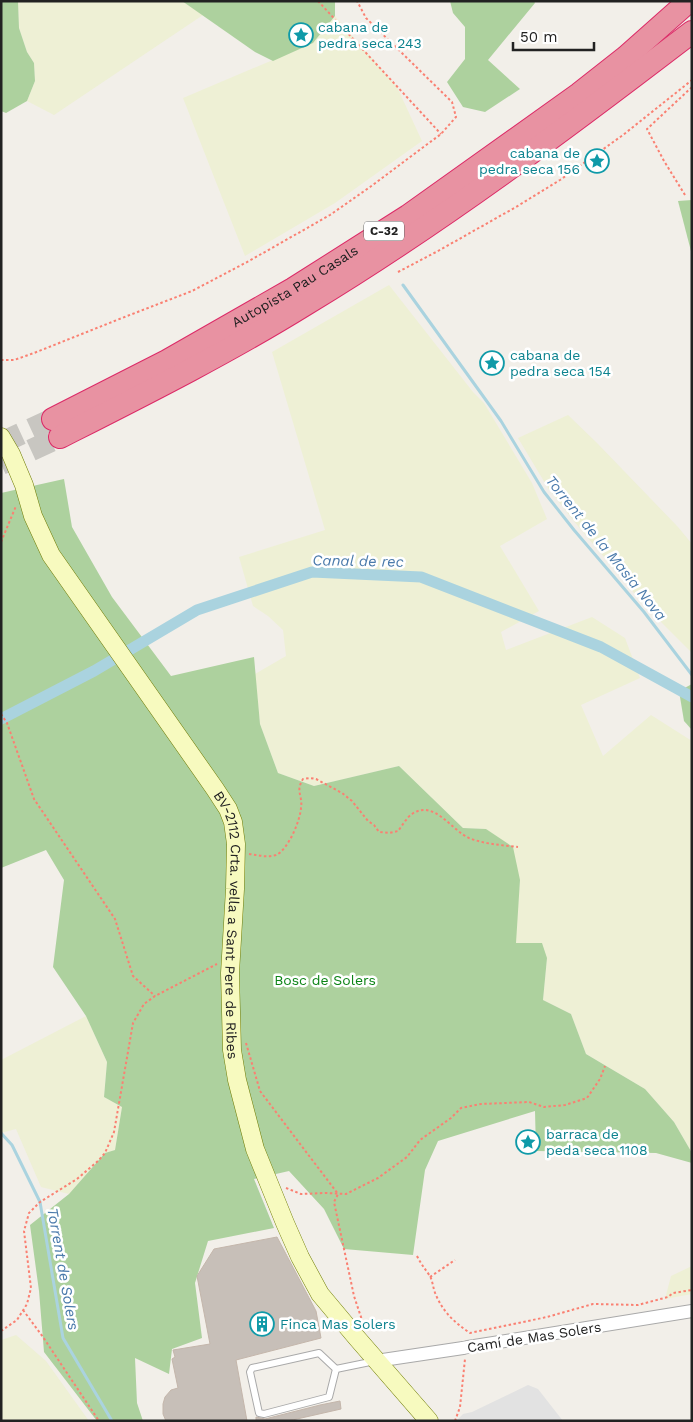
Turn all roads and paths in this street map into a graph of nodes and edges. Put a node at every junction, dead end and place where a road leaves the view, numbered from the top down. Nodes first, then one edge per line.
1 (318, 1) edge
2 (357, 1) edge
3 (688, 1) edge
4 (692, 32) edge
5 (692, 80) edge
6 (692, 87) edge
7 (441, 134) junction
8 (685, 194) dead end
9 (398, 272) dead end
10 (1, 360) edge
11 (1, 437) edge
12 (24, 485) junction
13 (1, 542) edge
14 (1, 714) edge
15 (518, 847) dead end
16 (236, 852) junction
17 (230, 958) junction
18 (155, 996) junction
19 (247, 1043) dead end
20 (605, 1066) dead end
21 (269, 1186) junction
22 (338, 1194) junction
23 (417, 1256) dead end
24 (455, 1260) dead end
25 (430, 1277) junction
26 (692, 1290) edge
27 (23, 1310) junction
28 (692, 1311) edge
29 (364, 1324) dead end
30 (1, 1331) edge
31 (376, 1361) junction
32 (336, 1369) junction
33 (463, 1370) dead end
34 (98, 1421) edge
35 (429, 1421) edge
36 (455, 1421) edge

1 - 7 path
2 - 7 path
3 - 4 highway, Autopista Pau Casals / C-32
5 - 9 path
6 - 8 path
7 - 10 path
11 - 12 street, BV-2112 Crta. vella a Sant Pere de Ribes
12 - 13 path
12 - 16 street, BV-2112 Crta. vella a Sant Pere de Ribes
14 - 18 path
15 - 16 path
16 - 17 street, BV-2112 Crta. vella a Sant Pere de Ribes
17 - 18 path
17 - 21 street, BV-2112 Crta. vella a Sant Pere de Ribes
18 - 27 path
19 - 22 path
20 - 22 path
21 - 22 path
21 - 31 street, BV-2112 Crta. vella a Sant Pere de Ribes
22 - 29 path
23 - 25 path
24 - 25 path
25 - 26 path
27 - 30 path
27 - 34 path
28 - 31 street, Camí de Mas Solers
31 - 32 lane
31 - 35 street, BV-2112 Crta. vella a Sant Pere de Ribes
32 - 32 lane
33 - 36 path

